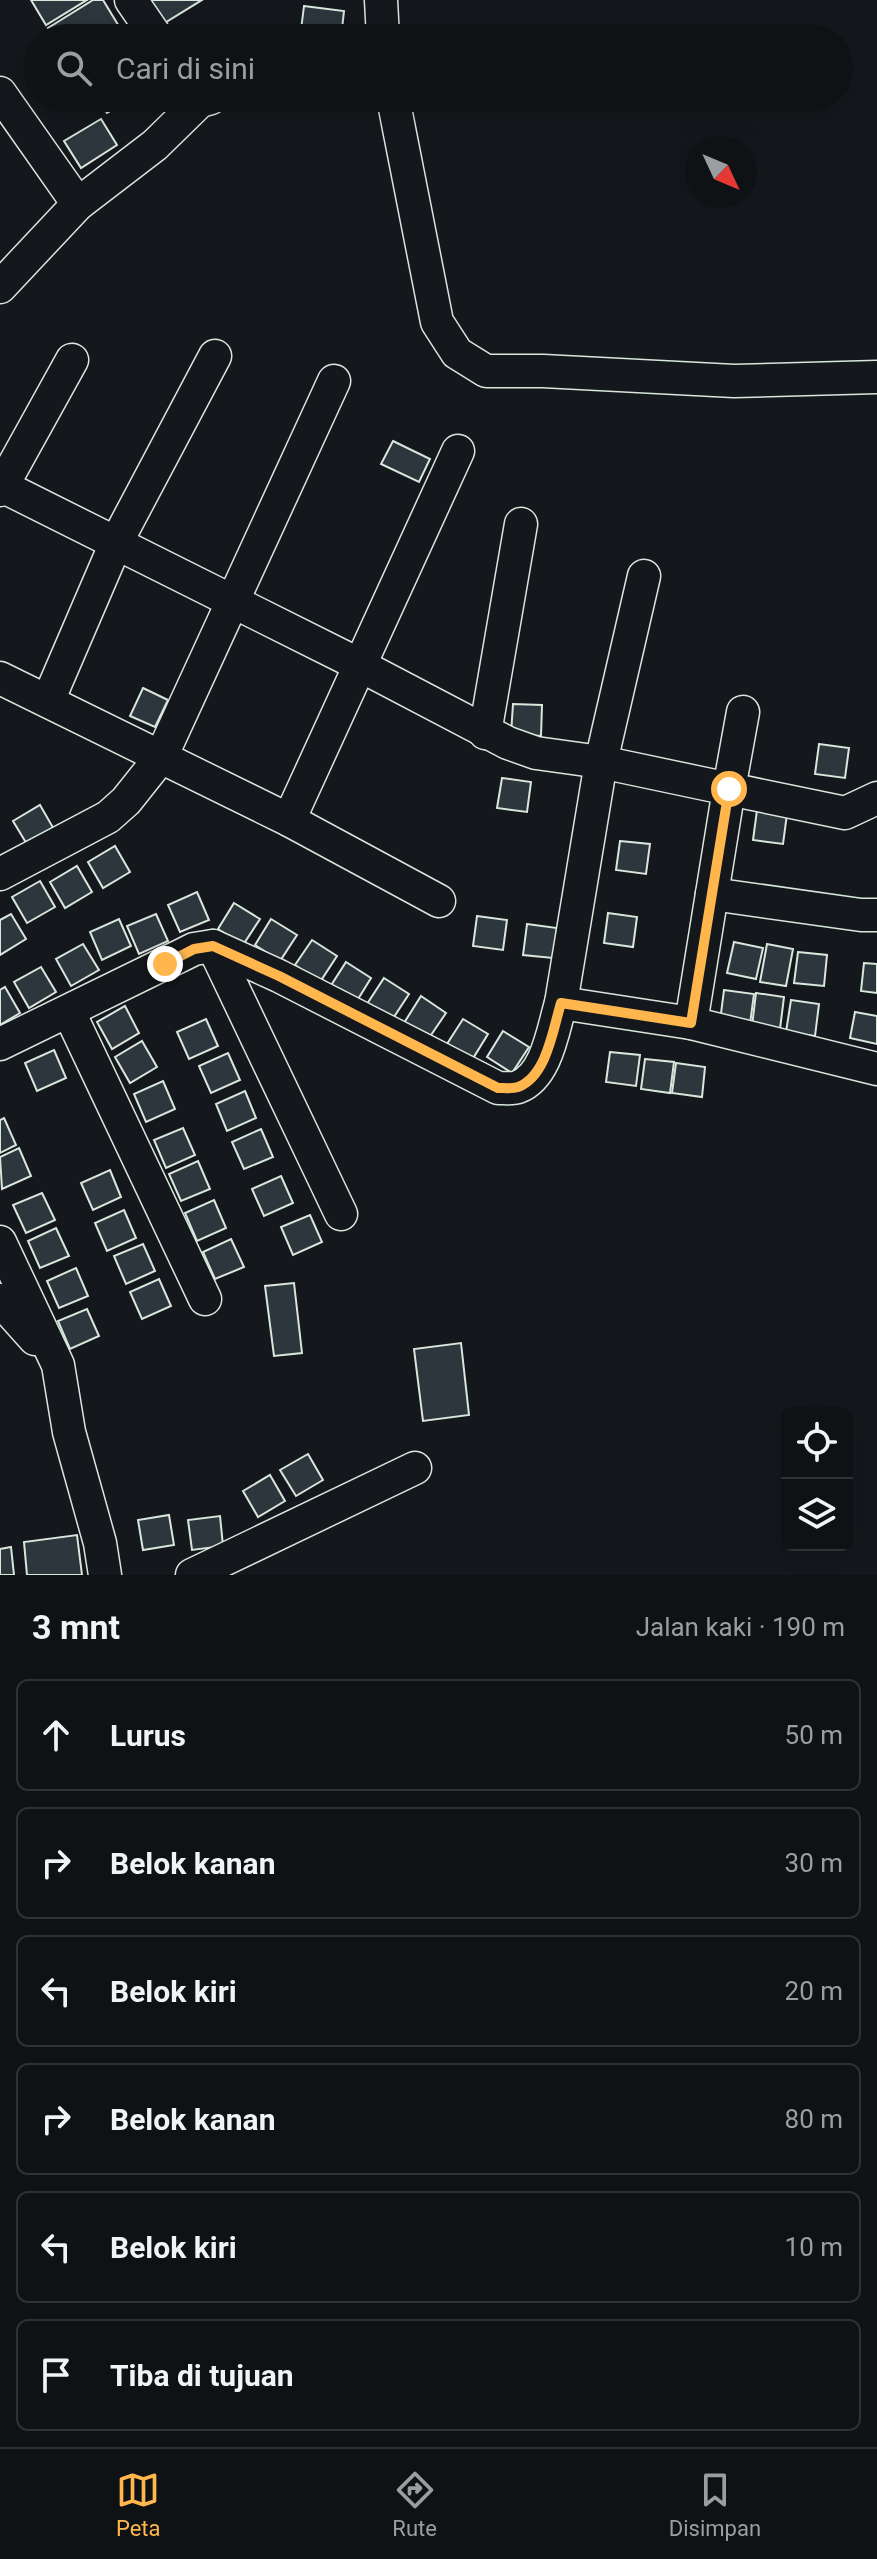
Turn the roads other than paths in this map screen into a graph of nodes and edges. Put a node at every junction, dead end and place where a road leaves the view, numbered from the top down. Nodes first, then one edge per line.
1 (131, 0) edge
2 (381, 0) edge
3 (147, 24) edge
4 (382, 24) edge
5 (0, 93) edge
6 (189, 112) edge
7 (396, 112) edge
8 (78, 204) junction
9 (0, 287) edge
10 (215, 356) dead end
11 (72, 360) dead end
12 (877, 377) edge
13 (334, 381) dead end
14 (458, 451) dead end
15 (1, 487) edge
16 (521, 524) dead end
17 (116, 543) junction
18 (644, 576) dead end
19 (233, 601) junction
20 (359, 665) junction
21 (0, 678) edge
22 (48, 701) junction
23 (743, 712) dead end
24 (485, 733) junction
25 (161, 757) junction
26 (601, 762) junction
27 (729, 789) junction
28 (877, 798) edge
29 (289, 820) junction
30 (0, 874) edge
31 (712, 894) junction
32 (439, 901) dead end
33 (877, 915) edge
34 (213, 946) junction
35 (561, 1003) junction
36 (69, 1012) junction
37 (691, 1023) junction
38 (0, 1044) edge
39 (877, 1069) edge
40 (341, 1214) dead end
41 (0, 1242) edge
42 (205, 1299) dead end
43 (0, 1300) edge
44 (58, 1365) junction
45 (415, 1468) dead end
46 (105, 1575) edge
47 (192, 1575) edge

1 - 3 street
2 - 4 street
5 - 8 street
6 - 8 street
7 - 12 street
8 - 9 street
10 - 17 street
11 - 15 street
13 - 19 street
14 - 20 street
15 - 17 street
16 - 24 street
17 - 19 street
17 - 22 street
18 - 26 street
19 - 20 street
19 - 25 street
20 - 24 street
20 - 29 street
21 - 22 street
22 - 25 street
23 - 27 street
24 - 26 street
25 - 29 street
25 - 30 street
26 - 27 street
26 - 35 street
27 - 28 street
27 - 31 street
29 - 32 street
31 - 33 street
31 - 37 street
34 - 35 street
34 - 36 street
34 - 40 street
35 - 37 street
36 - 38 street
36 - 42 street
37 - 39 street
41 - 44 street
43 - 44 street
44 - 46 street
45 - 47 street

